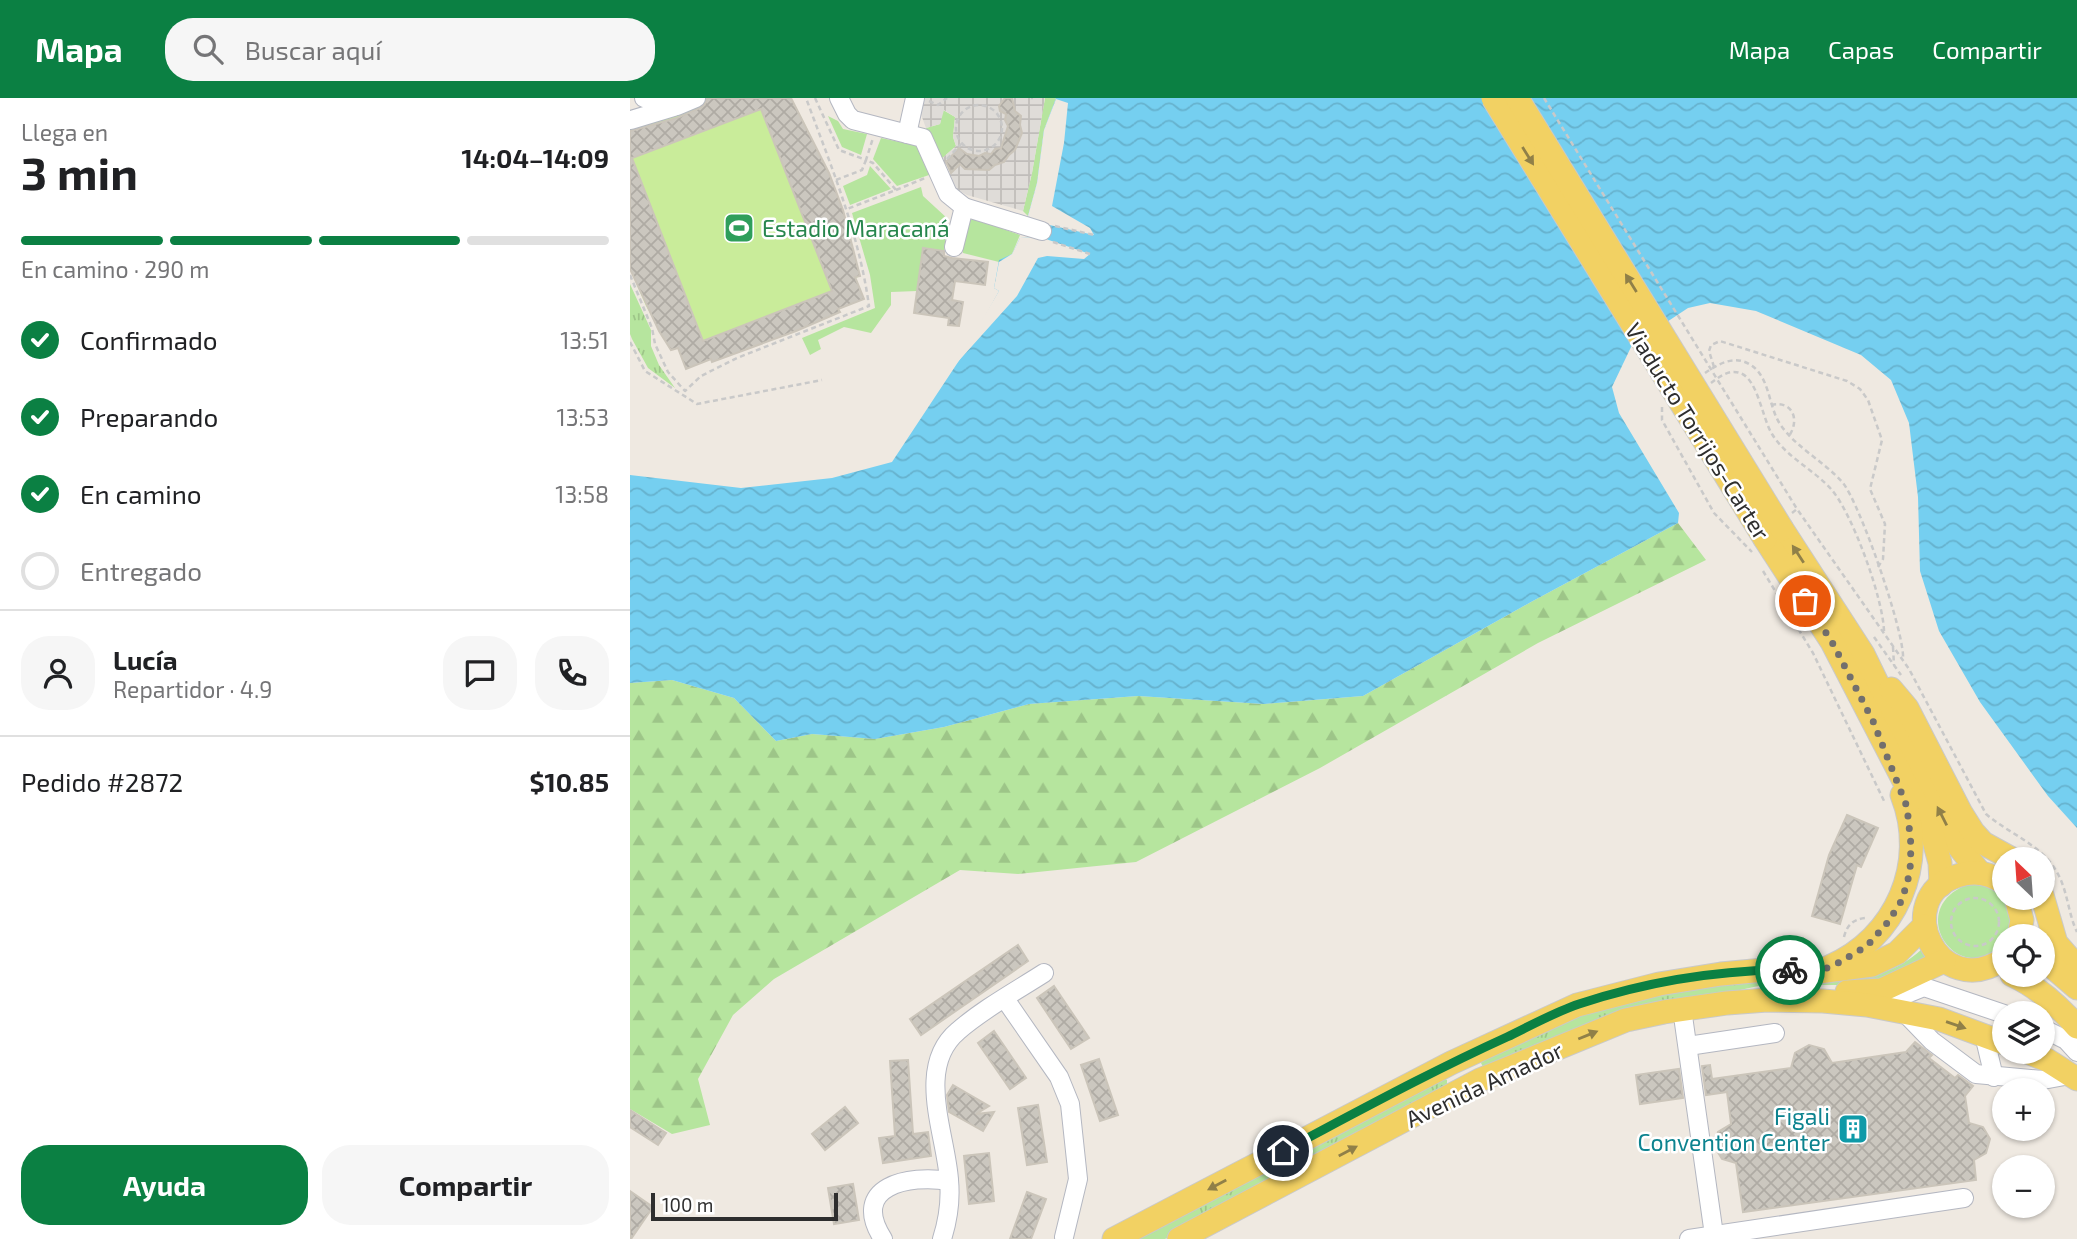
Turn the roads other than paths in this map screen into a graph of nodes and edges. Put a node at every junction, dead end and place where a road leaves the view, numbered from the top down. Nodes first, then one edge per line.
1 (644, 98) edge
2 (696, 98) edge
3 (839, 98) edge
4 (915, 98) edge
5 (1493, 98) edge
6 (1517, 98) edge
7 (677, 106) junction
8 (631, 120) edge
9 (907, 134) junction
10 (964, 207) junction
11 (1046, 232) road end
12 (954, 247) dead end
13 (1773, 534) junction
14 (1863, 654) junction
15 (1873, 721) junction
16 (1992, 848) edge
17 (1980, 873) junction
18 (1992, 877) edge
19 (1941, 884) junction
20 (2046, 910) edge
21 (1924, 926) junction
22 (1944, 961) junction
23 (2077, 967) edge
24 (1992, 969) edge
25 (2055, 969) edge
26 (1818, 972) junction
27 (1044, 973) dead end
28 (2035, 987) edge
29 (2077, 988) edge
30 (1005, 999) junction
31 (1810, 1001) junction
32 (1867, 1005) junction
33 (1682, 1009) junction
34 (1992, 1010) edge
35 (1903, 1011) junction
36 (2077, 1027) edge
37 (1775, 1033) dead end
38 (2055, 1034) edge
39 (1992, 1038) edge
40 (1688, 1046) junction
41 (2077, 1052) edge
42 (1451, 1063) junction
43 (1994, 1064) edge
44 (2053, 1064) edge
45 (1994, 1077) junction
46 (2074, 1077) edge
47 (1480, 1080) junction
48 (949, 1181) junction
49 (1964, 1198) dead end
50 (1714, 1235) junction
51 (1065, 1237) dead end
52 (883, 1239) edge
53 (943, 1239) edge
54 (1114, 1239) edge
55 (1179, 1239) edge
56 (1689, 1239) edge

1 - 7 street
2 - 7 street
3 - 9 street
4 - 9 street
5 -> 13 main road, Viaducto Torrijos-Carter, bridge
13 -> 6 main road, Viaducto Torrijos-Carter, bridge
7 - 8 street
9 - 10 street
10 - 11 street
10 - 12 street
14 -> 13 main road, Viaducto Torrijos-Carter
13 - 15 main road, Viaducto Torrijos-Carter
14 - 16 main road
17 -> 14 main road, Viaducto Torrijos-Carter
15 - 19 main road, Viaducto Torrijos-Carter
15 - 26 main road
17 - 18 main road
17 - 19 main road
19 - 21 main road
20 - 23 main road
21 - 22 main road
21 - 26 main road, Avenida Amador
22 - 24 main road
22 - 31 main road, Avenida Amador
25 - 29 main road
26 - 42 main road, Avenida Amador
27 - 30 street
28 - 36 main road
30 - 48 street
30 - 51 street
31 - 32 main road, Avenida Amador
31 - 33 main road, Avenida Amador
32 - 34 street
32 - 35 main road, Avenida Amador
33 - 40 street
47 -> 33 main road, Avenida Amador
35 -> 39 main road, Avenida Amador
35 - 45 street
37 - 40 street
38 - 41 street
40 - 50 street
42 - 47 main road
42 -> 54 main road, Avenida Amador
43 - 45 street
44 - 46 main road
45 - 46 street
55 -> 47 main road, Avenida Amador
48 - 52 street
48 - 53 street
49 - 50 street
50 - 56 street

